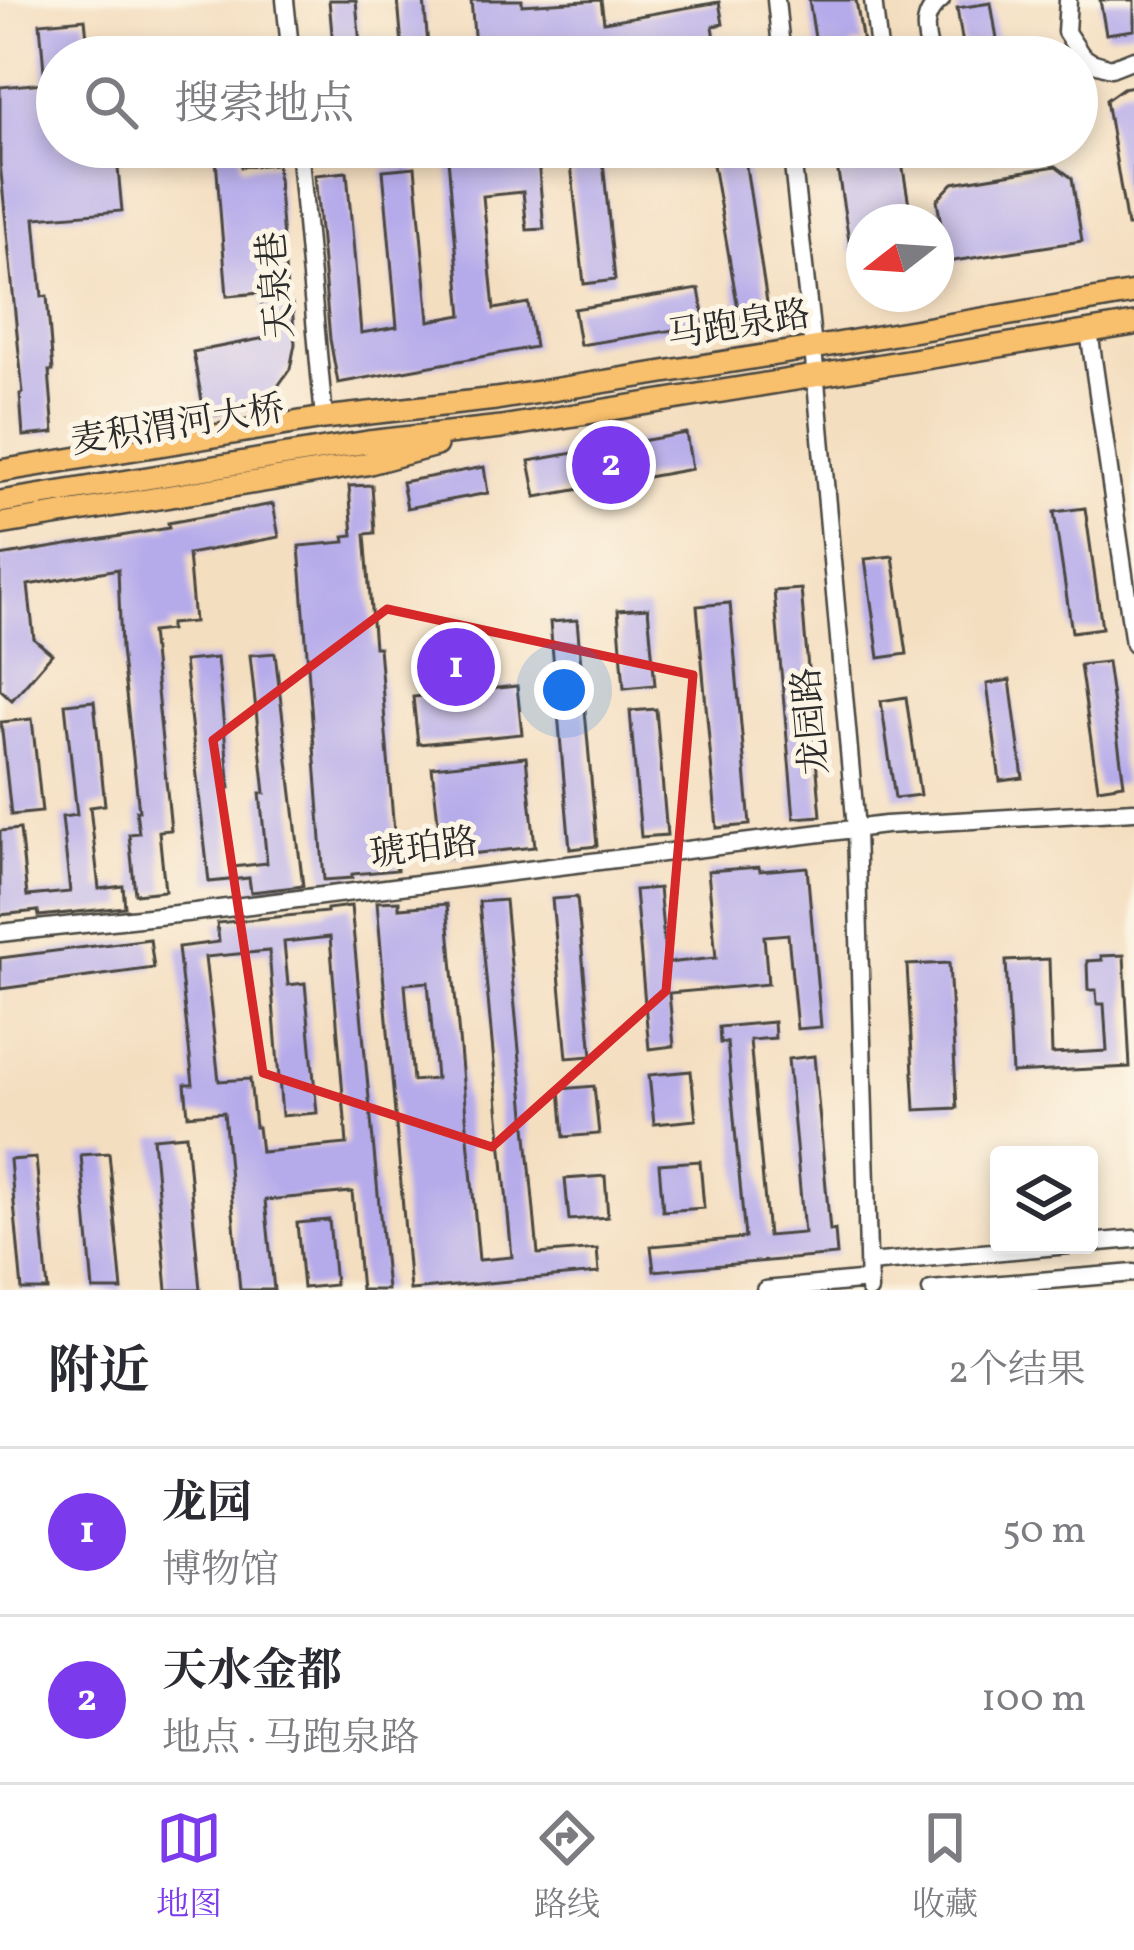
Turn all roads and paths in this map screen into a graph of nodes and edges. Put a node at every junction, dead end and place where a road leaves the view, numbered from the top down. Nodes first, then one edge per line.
1 (285, 0) edge
2 (776, 0) edge
3 (873, 0) edge
4 (1068, 0) edge
5 (932, 3) edge
6 (289, 36) edge
7 (780, 36) edge
8 (877, 36) edge
9 (926, 36) edge
10 (1069, 36) edge
11 (1134, 59) edge
12 (1098, 64) edge
13 (301, 168) edge
14 (793, 168) edge
15 (1134, 293) edge
16 (1134, 324) edge
17 (1089, 331) junction
18 (813, 349) junction
19 (814, 377) junction
20 (496, 399) junction
21 (324, 418) junction
22 (500, 428) junction
23 (367, 436) junction
24 (0, 472) edge
25 (0, 490) edge
26 (0, 502) edge
27 (0, 524) edge
28 (1134, 644) edge
29 (1134, 811) edge
30 (856, 829) junction
31 (0, 933) edge
32 (1134, 1239) edge
33 (1098, 1242) edge
34 (1014, 1254) edge
35 (1134, 1273) edge
36 (869, 1278) edge
37 (765, 1290) edge
38 (931, 1290) edge

1 - 6 street
2 - 7 street
3 - 8 street
4 - 10 street
5 - 9 street
11 - 12 street
13 - 21 street, 天泉巷
14 - 18 street, 龙园路
15 - 18 main road, 马跑泉路
16 - 17 main road, 马跑泉路
17 - 19 main road, 马跑泉路
17 - 28 street
18 - 19 street, 龙园路
18 - 20 main road, 马跑泉路
19 - 22 main road, 马跑泉路
19 - 30 street, 龙园路
20 - 21 main road, 马跑泉路
20 - 23 main road, 马跑泉路
21 - 24 main road, 马跑泉路
22 - 23 main road, 马跑泉路
22 - 27 main road, 马跑泉路
23 - 25 main road, 麦积渭河大桥
23 - 26 main road, 麦积渭河大桥
29 - 30 street, 琥珀路
30 - 31 street, 琥珀路
30 - 36 street, 龙园路
32 - 33 street
34 - 36 street
35 - 38 street
36 - 37 street

